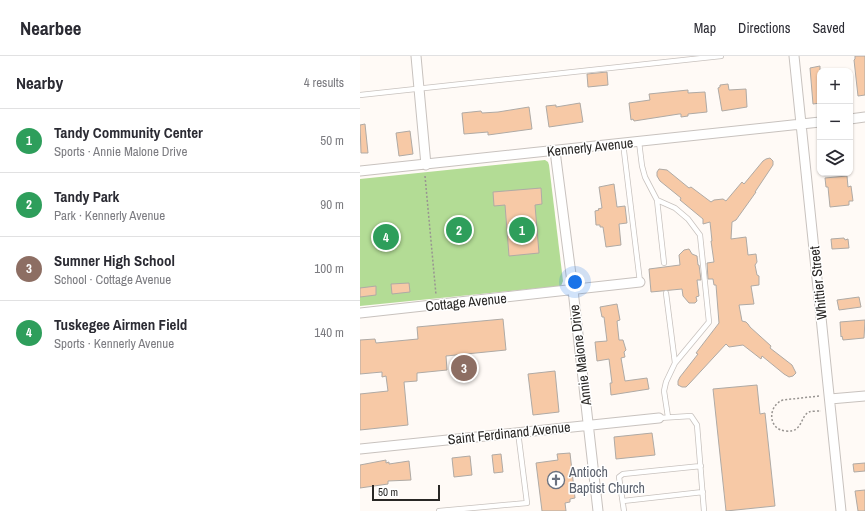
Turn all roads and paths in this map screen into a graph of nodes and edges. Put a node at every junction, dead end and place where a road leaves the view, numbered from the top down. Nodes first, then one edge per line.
1 (416, 56) edge
2 (721, 56) edge
3 (794, 56) edge
4 (419, 89) junction
5 (360, 95) edge
6 (865, 117) edge
7 (853, 119) edge
8 (817, 122) edge
9 (801, 124) junction
10 (639, 142) junction
11 (623, 143) junction
12 (555, 151) junction
13 (426, 164) junction
14 (360, 171) edge
15 (425, 176) dead end
16 (657, 200) junction
17 (664, 263) dead end
18 (640, 282) joint
19 (573, 290) junction
20 (666, 293) dead end
21 (436, 297) dead end
22 (360, 313) edge
23 (675, 363) junction
24 (819, 396) dead end
25 (865, 396) edge
26 (830, 399) junction
27 (822, 411) dead end
28 (663, 417) junction
29 (588, 425) junction
30 (518, 432) junction
31 (360, 449) edge
32 (701, 466) junction
33 (703, 492) junction
34 (623, 501) junction
35 (439, 511) edge
36 (598, 511) edge
37 (624, 511) edge
38 (704, 511) edge
39 (841, 511) edge

1 - 4 street
2 - 4 lane
3 - 9 street, Whittier Street
4 - 5 lane
4 - 13 street
6 - 7 street
8 - 9 street, Kennerly Avenue
9 - 10 street, Kennerly Avenue
9 - 26 street, Whittier Street
10 - 11 street, Kennerly Avenue
10 - 16 lane
11 - 12 street, Kennerly Avenue
11 - 18 lane
12 - 13 street, Kennerly Avenue
12 - 19 street, Annie Malone Drive
13 - 14 street, Kennerly Avenue
15 - 21 path
16 - 17 lane
16 - 23 lane
18 - 19 street, Cottage Avenue
19 - 22 street, Cottage Avenue
19 - 29 street, Annie Malone Drive
20 - 23 lane
23 - 28 lane
24 - 27 path
25 - 26 street
26 - 39 street, Whittier Street
28 - 29 street, Saint Ferdinand Avenue
28 - 32 lane
29 - 30 street, Saint Ferdinand Avenue
29 - 36 street, Annie Malone Drive
30 - 31 street, Saint Ferdinand Avenue
30 - 35 lane
32 - 33 lane
32 - 34 lane
33 - 34 lane
33 - 38 lane
34 - 37 lane

